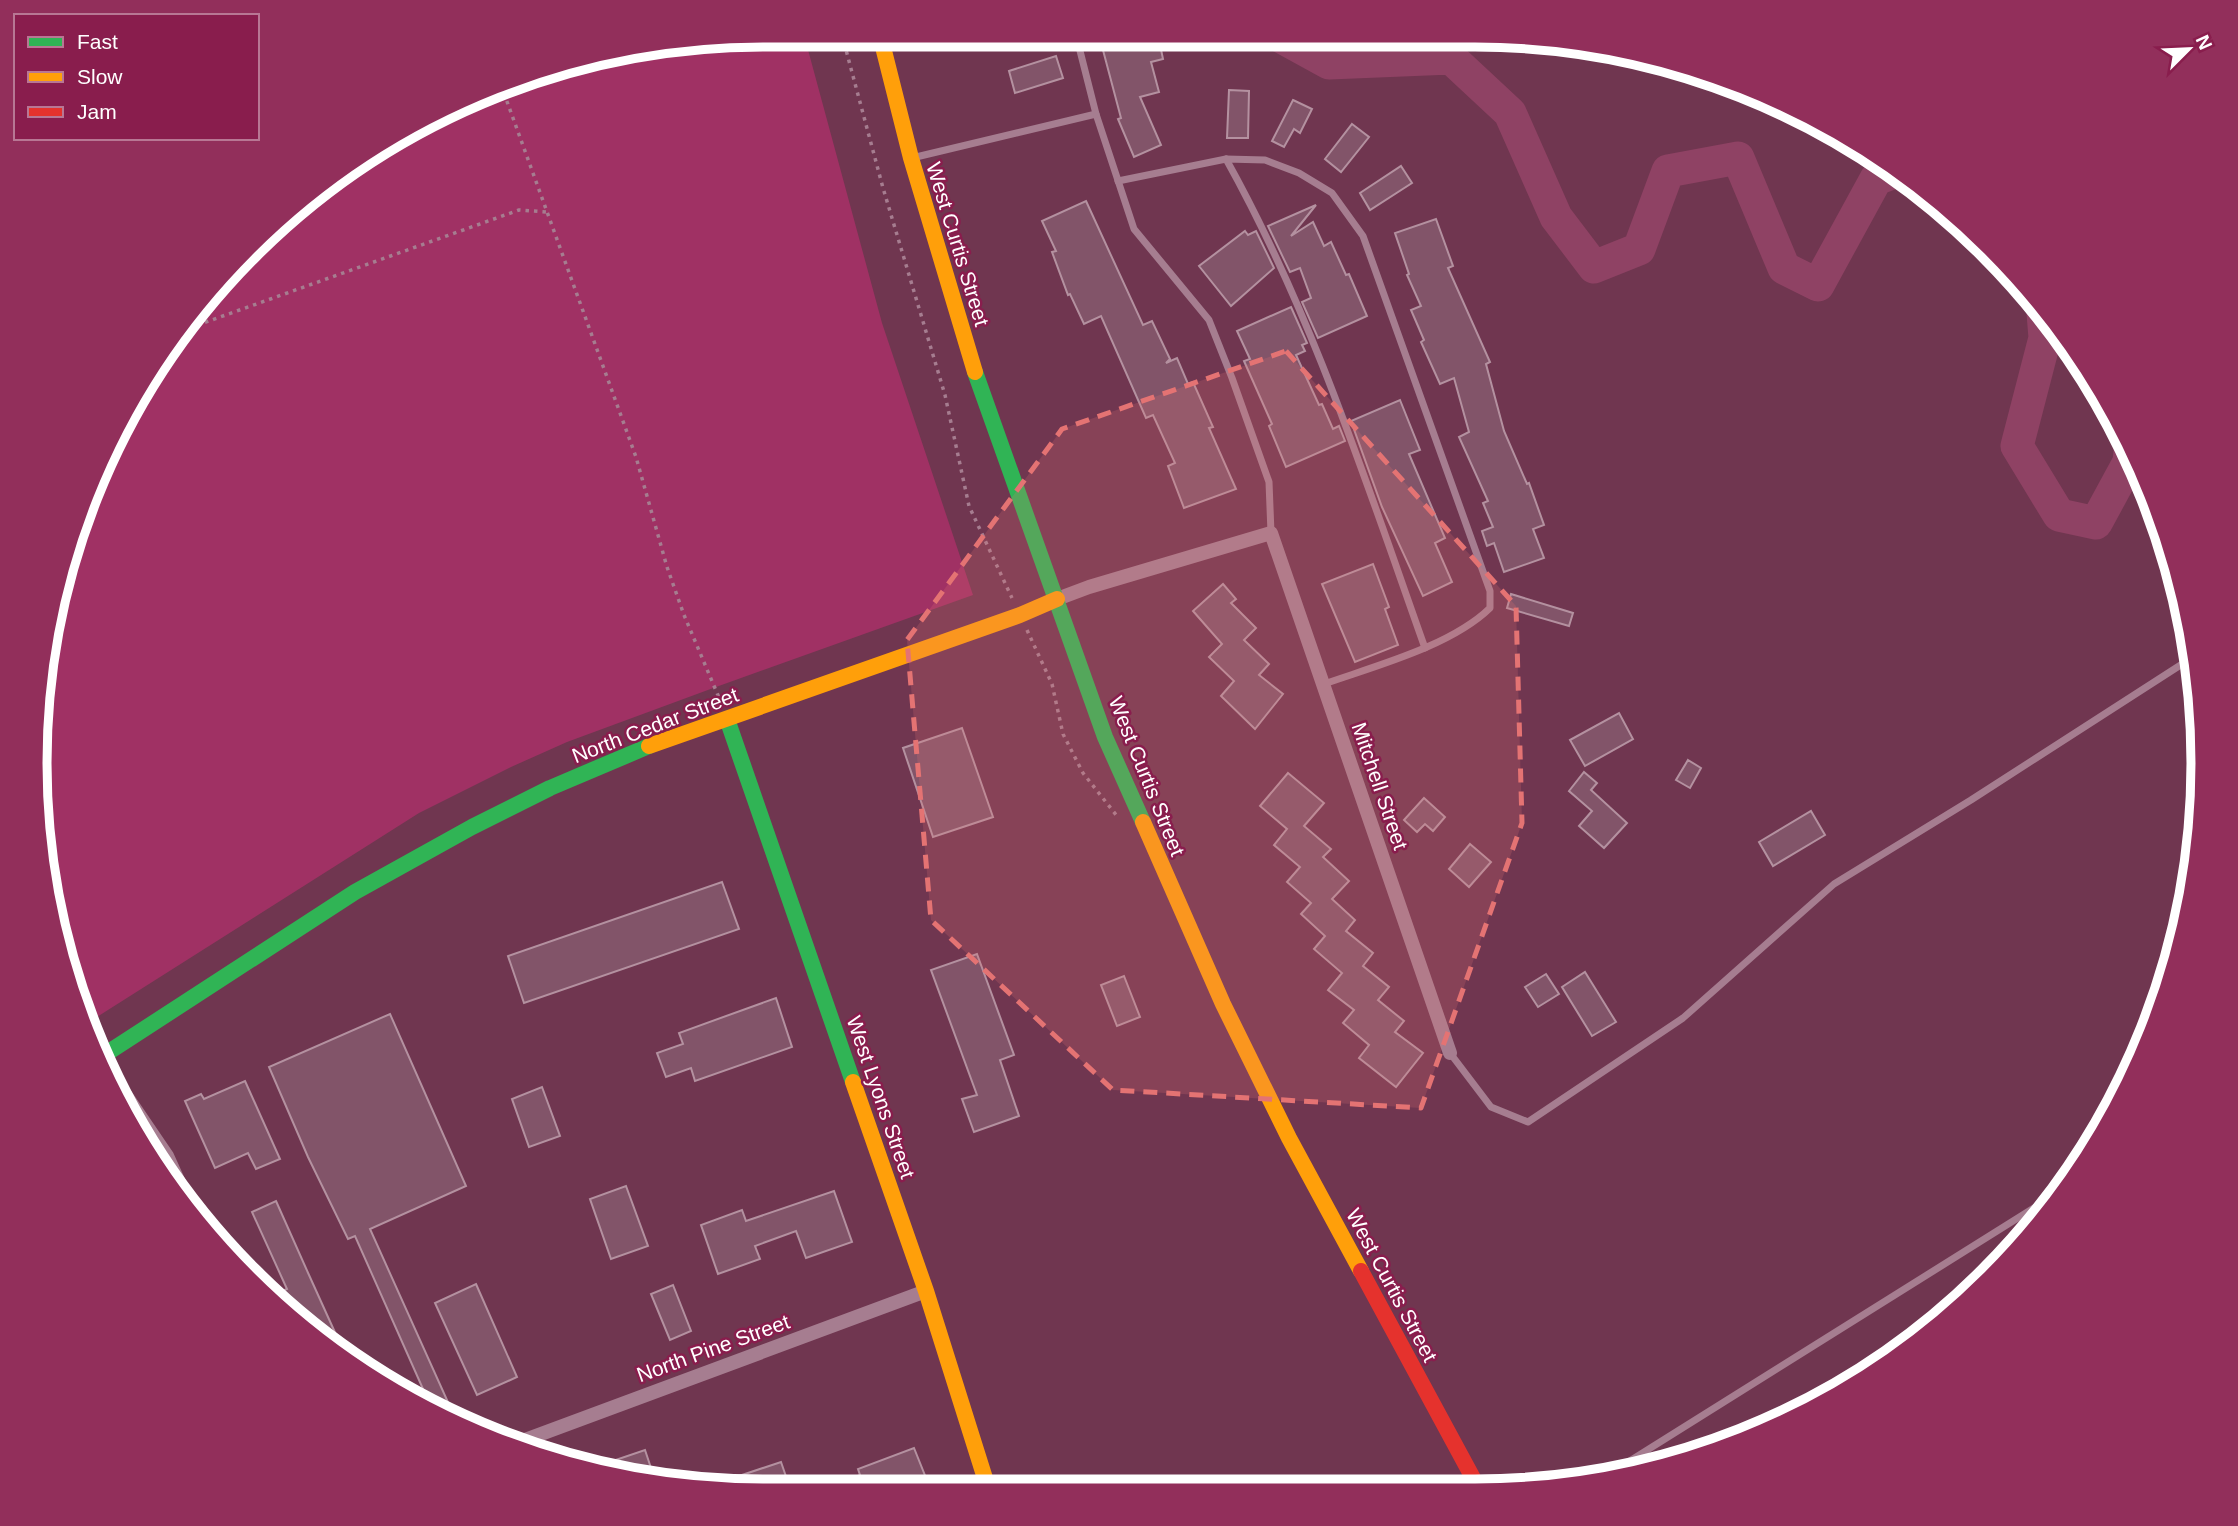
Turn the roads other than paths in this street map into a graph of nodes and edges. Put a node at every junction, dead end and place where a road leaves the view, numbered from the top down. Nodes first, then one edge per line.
1 (883, 47) edge
2 (1079, 47) edge
3 (1096, 114) junction
4 (911, 158) junction
5 (1226, 159) junction
6 (1118, 181) junction
7 (1271, 533) junction
8 (1057, 599) junction
9 (1424, 648) junction
10 (2184, 662) edge
11 (1323, 685) junction
12 (727, 719) junction
13 (109, 1053) edge
14 (1450, 1053) joint
15 (141, 1118) edge
16 (171, 1166) edge
17 (2037, 1206) edge
18 (926, 1291) junction
19 (528, 1439) edge
20 (1629, 1462) edge
21 (985, 1479) edge
22 (1473, 1479) edge

1 - 4 street, West Curtis Street
2 - 3 lane
3 - 4 lane
3 - 6 lane
4 - 8 street, West Curtis Street
5 - 6 lane
5 - 9 lane
5 - 9 lane
6 - 7 lane
7 - 8 street, North Cedar Street
7 - 11 street, Mitchell Street
8 - 12 street, North Cedar Street
8 - 22 street, West Curtis Street
9 - 11 lane
10 - 14 lane
11 - 14 street, Mitchell Street
12 - 13 street, North Cedar Street
12 - 18 street, West Lyons Street
15 - 16 street
17 - 20 lane
18 - 19 street, North Pine Street
18 - 21 street, West Lyons Street

